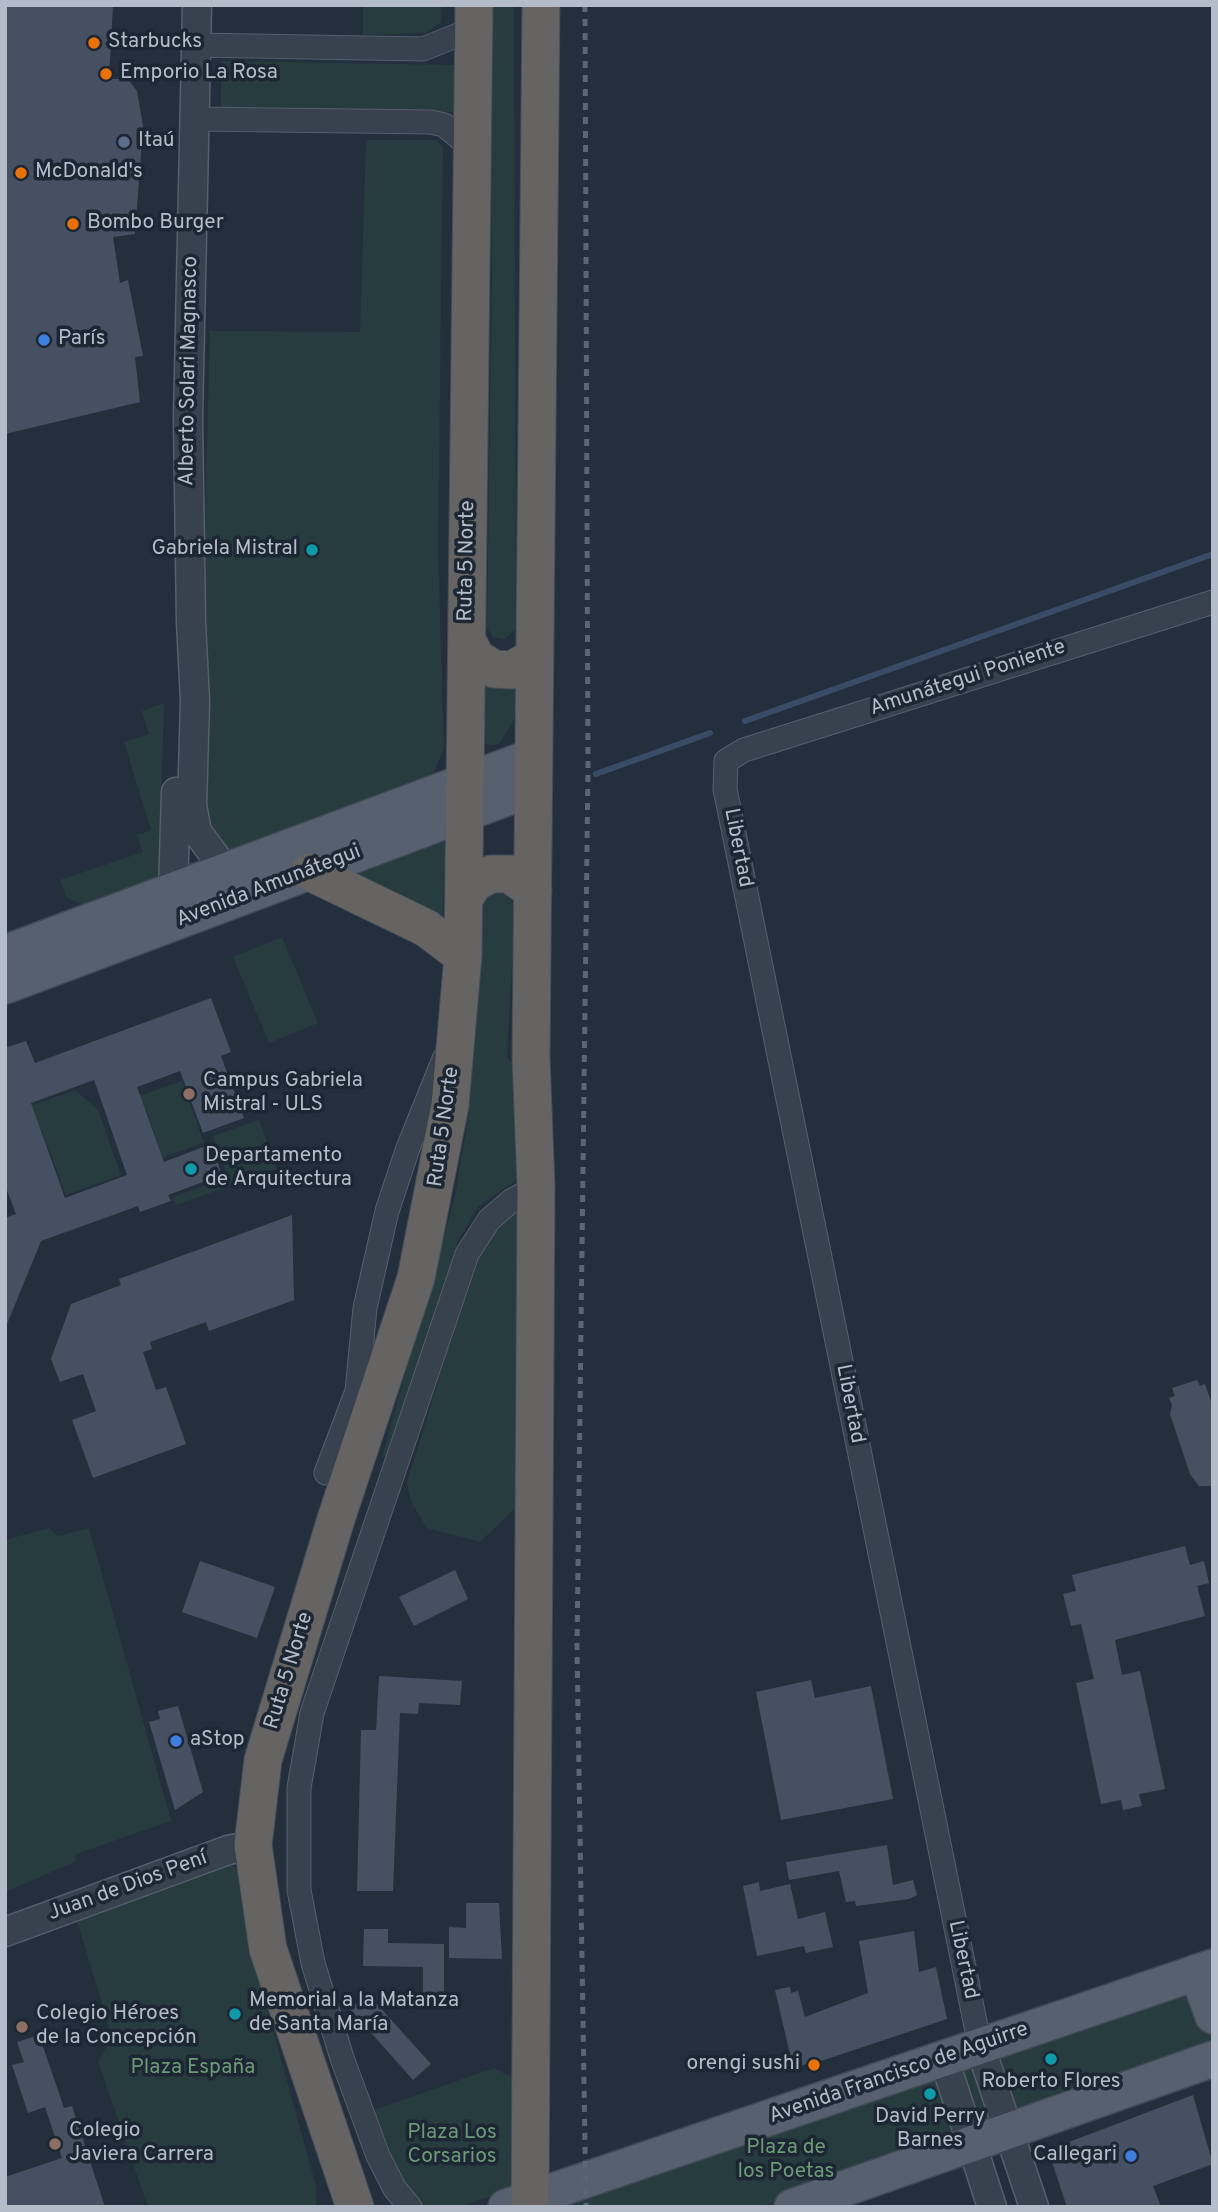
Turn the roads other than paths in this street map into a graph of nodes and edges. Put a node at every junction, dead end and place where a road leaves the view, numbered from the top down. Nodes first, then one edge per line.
1 (197, 5) edge
2 (541, 5) edge
3 (474, 17) edge
4 (196, 44) junction
5 (195, 119) junction
6 (472, 148) junction
7 (1213, 602) edge
8 (191, 622) junction
9 (467, 640) junction
10 (534, 657) junction
11 (726, 761) joint
12 (533, 772) junction
13 (465, 797) junction
14 (223, 872) junction
15 (310, 872) junction
16 (173, 891) junction
17 (533, 891) junction
18 (464, 899) junction
19 (207, 911) junction
20 (5, 953) edge
21 (463, 956) junction
22 (5, 986) edge
23 (536, 1187) junction
24 (253, 1845) junction
25 (5, 1932) edge
26 (1205, 1970) edge
27 (1213, 2015) edge
28 (980, 2046) junction
29 (944, 2059) junction
30 (1213, 2059) edge
31 (1008, 2131) junction
32 (971, 2144) junction
33 (338, 2157) junction
34 (522, 2204) edge
35 (336, 2207) edge
36 (355, 2207) edge
37 (410, 2207) edge
38 (792, 2207) edge
39 (992, 2207) edge
40 (1034, 2207) edge

1 - 4 street, Alberto Solari Magnasco
2 - 10 highway
3 - 4 street
3 - 6 highway, Ruta 5 Norte
4 - 5 street, Alberto Solari Magnasco
5 - 6 street
5 - 8 street, Alberto Solari Magnasco
6 - 9 highway, Ruta 5 Norte
7 - 11 street, Amunátegui Poniente
8 - 14 street, Alberto Solari Magnasco
8 - 16 street, Alberto Solari Magnasco
9 - 10 highway
9 - 13 highway, Ruta 5 Norte
10 - 12 highway
11 - 28 street, Libertad
12 - 13 main road, Avenida Amunátegui
12 - 17 highway
13 - 14 main road, Avenida Amunátegui
13 - 15 main road, Avenida Amunátegui
13 - 18 highway, Ruta 5 Norte
14 - 16 main road, Avenida Amunátegui
14 - 19 street
15 - 19 main road, Avenida Amunátegui
15 - 21 highway
16 - 20 main road, Avenida Amunátegui
17 - 18 highway
17 - 23 highway
18 - 21 highway, Ruta 5 Norte
19 - 22 main road, Avenida Amunátegui
21 - 24 highway, Ruta 5 Norte
23 - 34 highway
23 - 37 street
24 - 25 street, Juan de Dios Pení
24 - 33 highway, Ruta 5 Norte
26 - 27 main road
26 - 28 main road, Avenida Francisco de Aguirre
28 - 29 main road, Avenida Francisco de Aguirre
28 - 31 street
29 - 32 street
29 - 34 main road, Avenida Francisco de Aguirre
30 - 31 main road
31 - 32 main road
31 - 40 street
32 - 38 main road
32 - 39 street
33 - 35 highway
33 - 36 highway, Ruta 5 Norte

